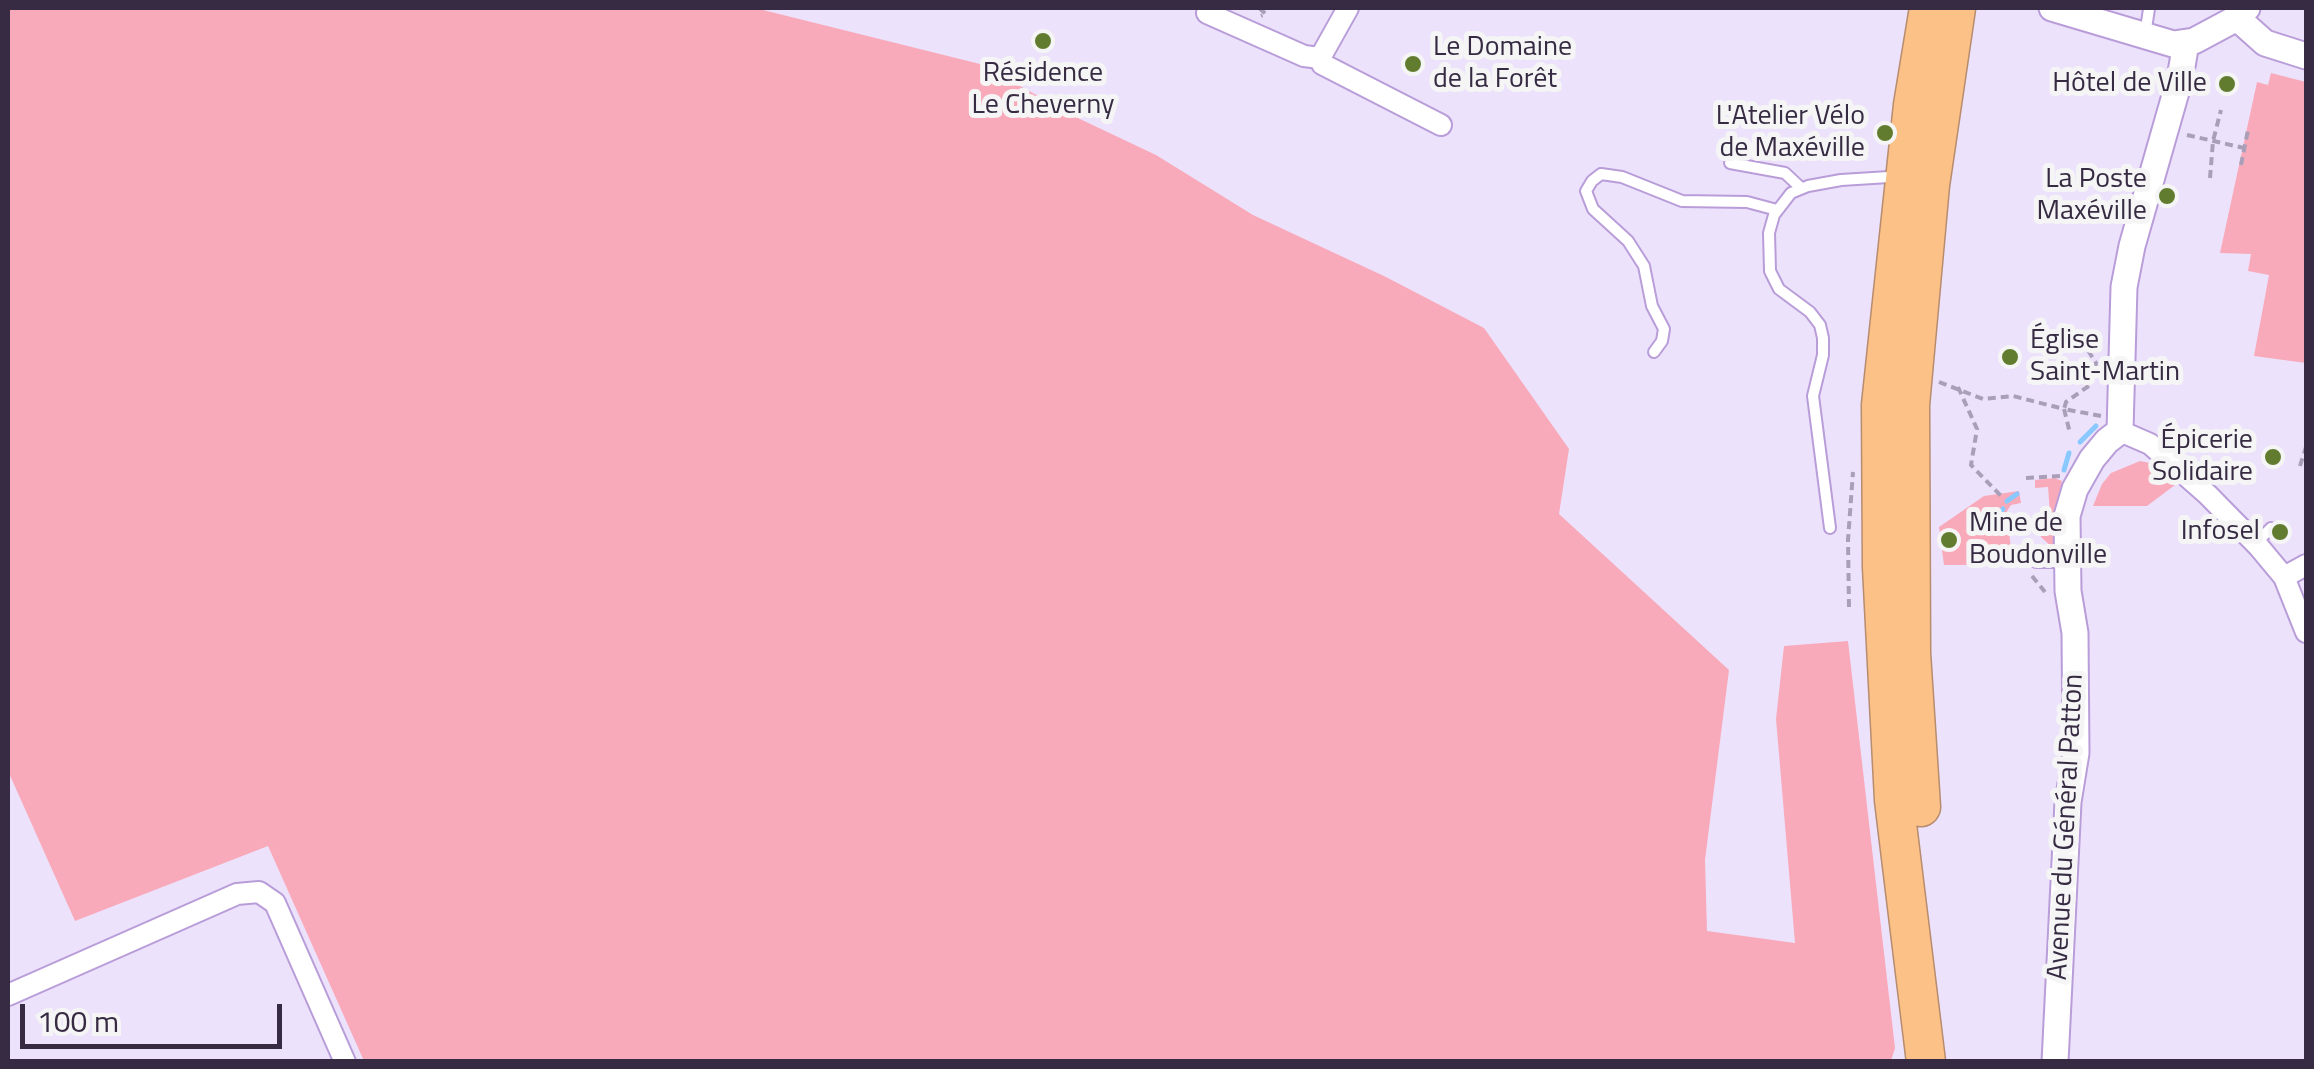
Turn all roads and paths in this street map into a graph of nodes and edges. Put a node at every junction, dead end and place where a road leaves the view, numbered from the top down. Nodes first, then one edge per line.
1 (1348, 8) edge
2 (1929, 8) edge
3 (1956, 8) edge
4 (2052, 8) edge
5 (2149, 8) edge
6 (1207, 13) dead end
7 (2242, 13) edge
8 (2145, 36) junction
9 (2186, 43) junction
10 (2306, 56) edge
11 (1320, 58) junction
12 (2221, 110) dead end
13 (1441, 125) dead end
14 (2248, 130) dead end
15 (2178, 133) dead end
16 (2214, 141) junction
17 (2244, 148) junction
18 (1730, 163) dead end
19 (2240, 166) dead end
20 (1889, 178) dead end
21 (2210, 178) dead end
22 (1802, 188) junction
23 (1777, 210) junction
24 (2105, 340) dead end
25 (1654, 352) dead end
26 (1958, 387) junction
27 (1906, 396) junction
28 (2064, 408) junction
29 (2110, 424) junction
30 (2070, 433) dead end
31 (2306, 448) edge
32 (2300, 466) dead end
33 (2066, 476) dead end
34 (2026, 478) dead end
35 (2000, 496) dead end
36 (1830, 528) dead end
37 (2271, 528) dead end
38 (2255, 544) junction
39 (2068, 562) junction
40 (2306, 565) edge
41 (2033, 567) joint
42 (2284, 577) junction
43 (2054, 595) dead end
44 (2306, 632) edge
45 (8, 995) edge
46 (345, 1062) edge
47 (1926, 1062) edge
48 (1951, 1062) edge
49 (2055, 1062) edge

1 - 11 street
2 - 27 highway
3 - 27 highway
4 - 8 street
5 - 8 lane
6 - 11 street
7 - 9 street
7 - 10 street
8 - 9 street
9 - 29 street
11 - 13 street
12 - 16 path
14 - 17 path
15 - 16 path
16 - 17 path
16 - 21 path
17 - 19 path
18 - 22 lane
20 - 22 lane
22 - 23 lane
23 - 25 lane
23 - 36 lane
24 - 28 path
26 - 27 path
26 - 28 path
26 - 35 path
27 - 47 highway
27 - 48 highway
28 - 29 path
28 - 30 path
29 - 38 street
29 - 39 street, Avenue du Général Patton
31 - 32 path
33 - 34 path
37 - 38 lane
38 - 42 street
39 - 41 lane
39 - 49 street, Avenue du Général Patton
40 - 42 street
41 - 43 path
42 - 44 street
45 - 46 street

